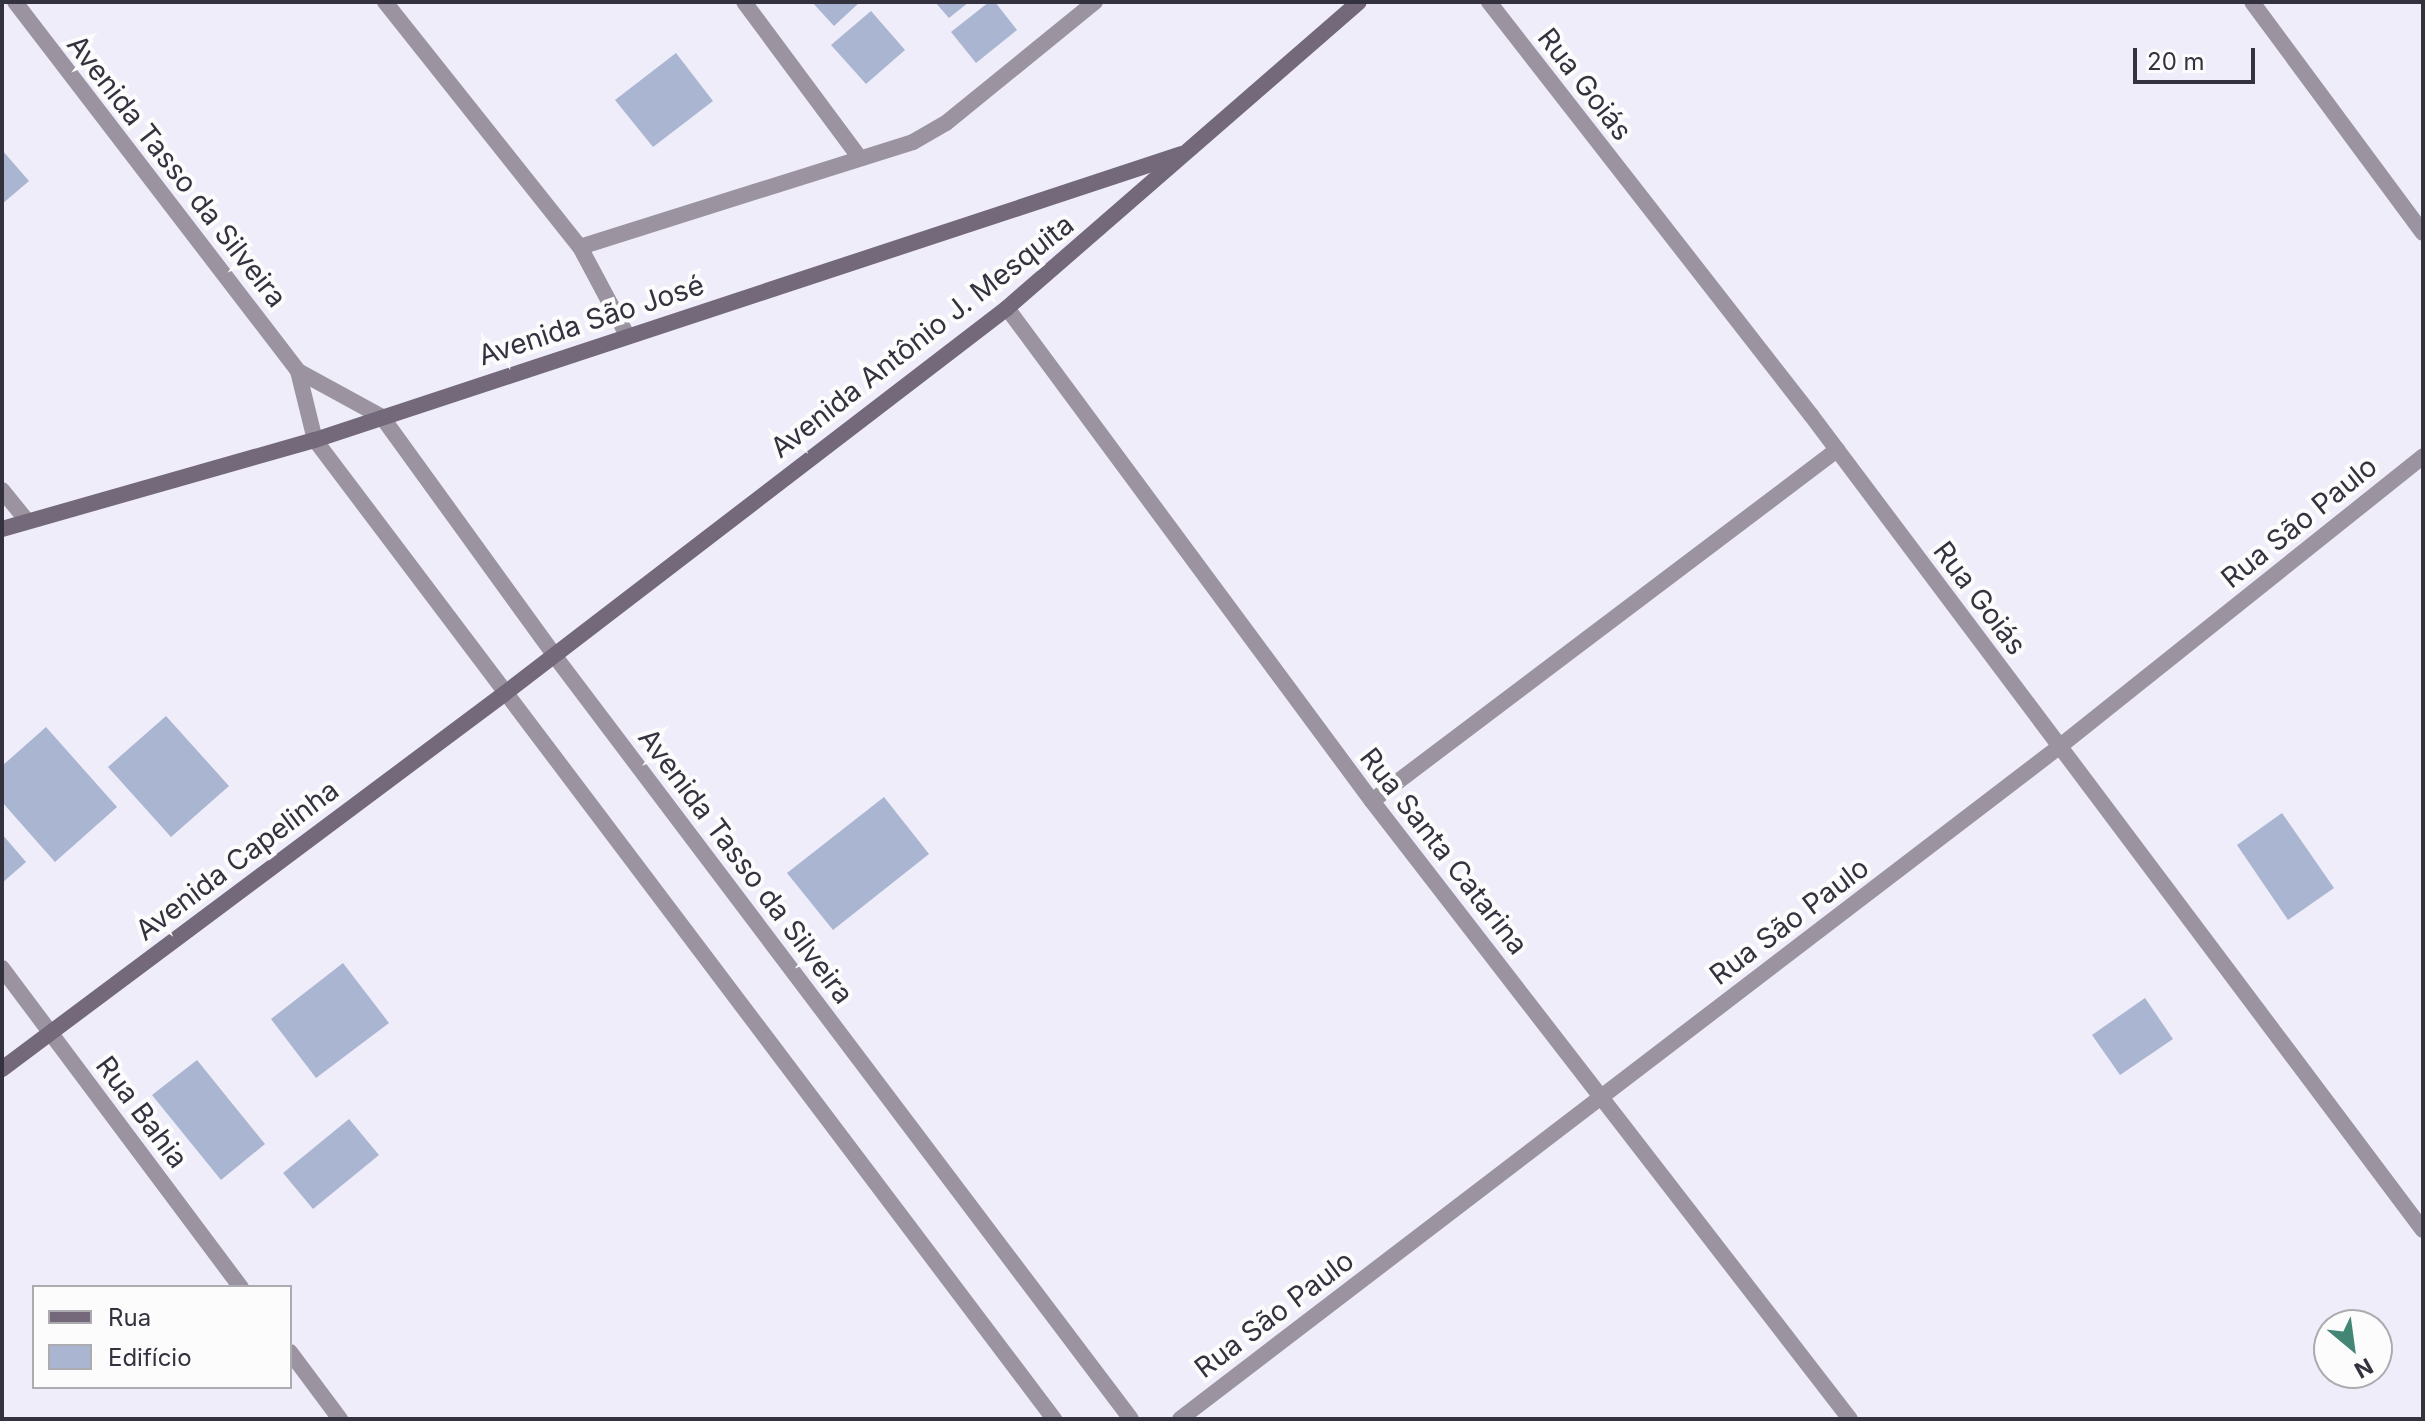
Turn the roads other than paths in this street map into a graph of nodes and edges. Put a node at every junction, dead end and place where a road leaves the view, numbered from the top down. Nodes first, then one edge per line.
1 (15, 2) edge
2 (385, 2) edge
3 (744, 2) edge
4 (1095, 2) edge
5 (1359, 2) edge
6 (1489, 2) edge
7 (2252, 2) edge
8 (1192, 150) junction
9 (860, 158) junction
10 (2423, 233) edge
11 (580, 247) junction
12 (1007, 308) junction
13 (627, 335) junction
14 (298, 371) junction
15 (382, 417) junction
16 (315, 440) junction
17 (1837, 450) junction
18 (2423, 456) edge
19 (2, 490) edge
20 (27, 521) junction
21 (2, 529) edge
22 (554, 655) junction
23 (504, 694) junction
24 (2059, 747) junction
25 (1372, 801) junction
26 (2, 968) edge
27 (50, 1032) junction
28 (2, 1069) edge
29 (1602, 1097) junction
30 (2423, 1230) edge
31 (240, 1285) edge
32 (292, 1355) edge
33 (340, 1419) edge
34 (1054, 1419) edge
35 (1131, 1419) edge
36 (1180, 1419) edge
37 (1850, 1419) edge

1 - 14 street, Avenida Tasso da Silveira
2 - 11 street
3 - 9 street
4 - 9 street
5 - 8 main road, Avenida Antônio J. Mesquita
6 - 17 street, Rua Goiás
7 - 10 street
8 - 12 main road, Avenida Antônio J. Mesquita
8 - 13 main road, Avenida São José
9 - 11 street
11 - 13 street
12 - 22 main road, Avenida Antônio J. Mesquita
12 - 25 street, Rua Santa Catarina
13 - 15 main road, Avenida São José
14 - 15 street, Avenida Tasso da Silveira
14 - 16 street, Avenida Tasso da Silveira
15 - 16 main road, Avenida São José
15 - 22 street, Avenida Tasso da Silveira
16 - 20 main road, Avenida São José
16 - 23 street, Avenida Tasso da Silveira
17 - 24 street, Rua Goiás
17 - 25 street
18 - 24 street, Rua São Paulo
19 - 20 street
20 - 21 main road, Avenida São José
22 - 23 main road, Avenida Antônio J. Mesquita
22 - 35 street, Avenida Tasso da Silveira
23 - 27 main road, Avenida Capelinha
23 - 34 street, Avenida Tasso da Silveira
24 - 29 street, Rua São Paulo
24 - 30 street, Rua Goiás
25 - 29 street, Rua Santa Catarina
26 - 27 street, Rua Bahia
27 - 28 main road, Avenida Capelinha
27 - 31 street, Rua Bahia
29 - 36 street, Rua São Paulo
29 - 37 street, Rua Santa Catarina
32 - 33 street

